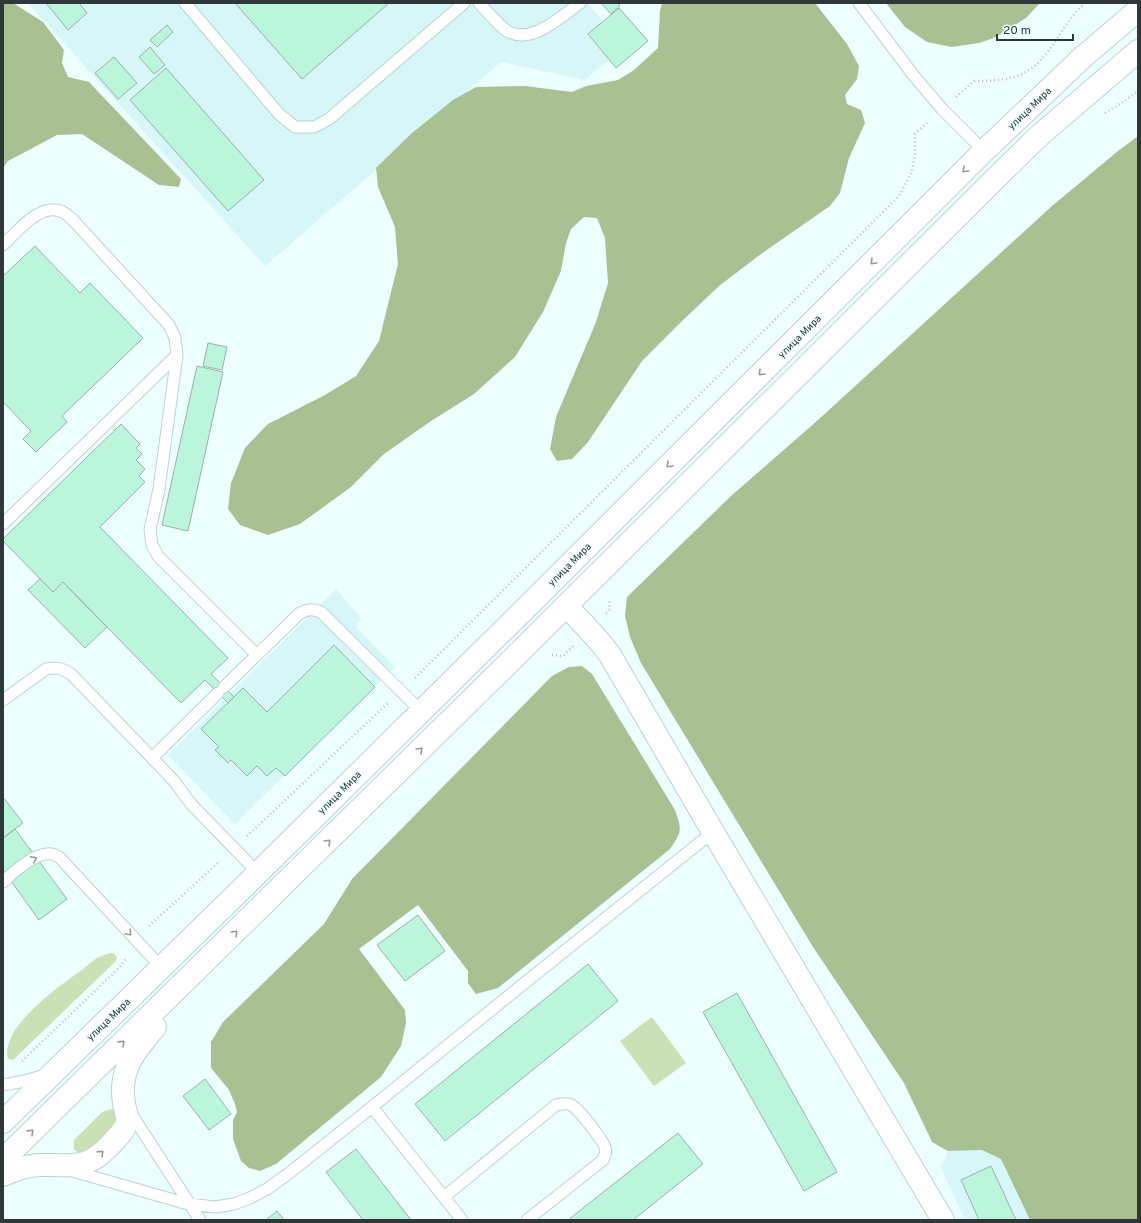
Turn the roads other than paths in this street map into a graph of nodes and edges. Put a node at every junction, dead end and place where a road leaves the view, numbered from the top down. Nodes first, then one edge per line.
1 (185, 3) edge
2 (464, 3) edge
3 (479, 3) edge
4 (580, 3) edge
5 (859, 3) edge
6 (1132, 3) edge
7 (1138, 10) edge
8 (1138, 52) edge
9 (1138, 72) edge
10 (1044, 94) junction
11 (1040, 135) junction
12 (984, 151) junction
13 (1004, 170) junction
14 (3, 245) edge
15 (176, 355) junction
16 (3, 524) edge
17 (547, 587) junction
18 (566, 606) junction
19 (257, 655) junction
20 (3, 700) edge
21 (421, 711) junction
22 (152, 758) junction
23 (713, 832) junction
24 (258, 873) junction
25 (3, 882) edge
26 (217, 951) junction
27 (161, 967) junction
28 (55, 1071) junction
29 (94, 1071) junction
30 (4, 1084) edge
31 (124, 1103) junction
32 (372, 1107) junction
33 (3, 1122) edge
34 (3, 1160) edge
35 (52, 1166) junction
36 (3, 1175) edge
37 (444, 1197) junction
38 (188, 1204) junction
39 (200, 1220) edge
40 (462, 1220) edge
41 (528, 1220) edge
42 (944, 1220) edge

1 - 2 lane
3 - 4 lane
5 - 12 lane
6 - 10 main road
7 - 10 main road, улица Мира
8 - 11 main road
9 - 11 main road
10 - 12 main road, улица Мира
11 - 13 main road
12 - 13 main road
12 -> 17 main road, улица Мира
13 - 18 main road
14 - 15 lane
15 - 16 lane
15 - 19 lane
17 - 18 main road
17 - 21 main road, улица Мира
18 - 23 main road
26 -> 18 main road
19 - 21 lane
19 - 22 lane
20 - 22 lane
21 - 24 main road, улица Мира
22 - 24 lane
23 - 32 lane
23 - 42 main road
24 - 27 main road, улица Мира
25 -> 27 lane
29 -> 26 main road
26 - 31 main road
27 - 28 main road, улица Мира
28 - 29 main road
28 - 30 lane
28 - 33 main road, улица Мира
29 - 31 main road
34 -> 29 main road
35 -> 31 main road
31 - 38 lane
32 - 37 lane
32 - 38 lane
35 - 36 main road
35 - 38 lane
37 - 40 lane
37 - 41 lane
38 - 39 lane

